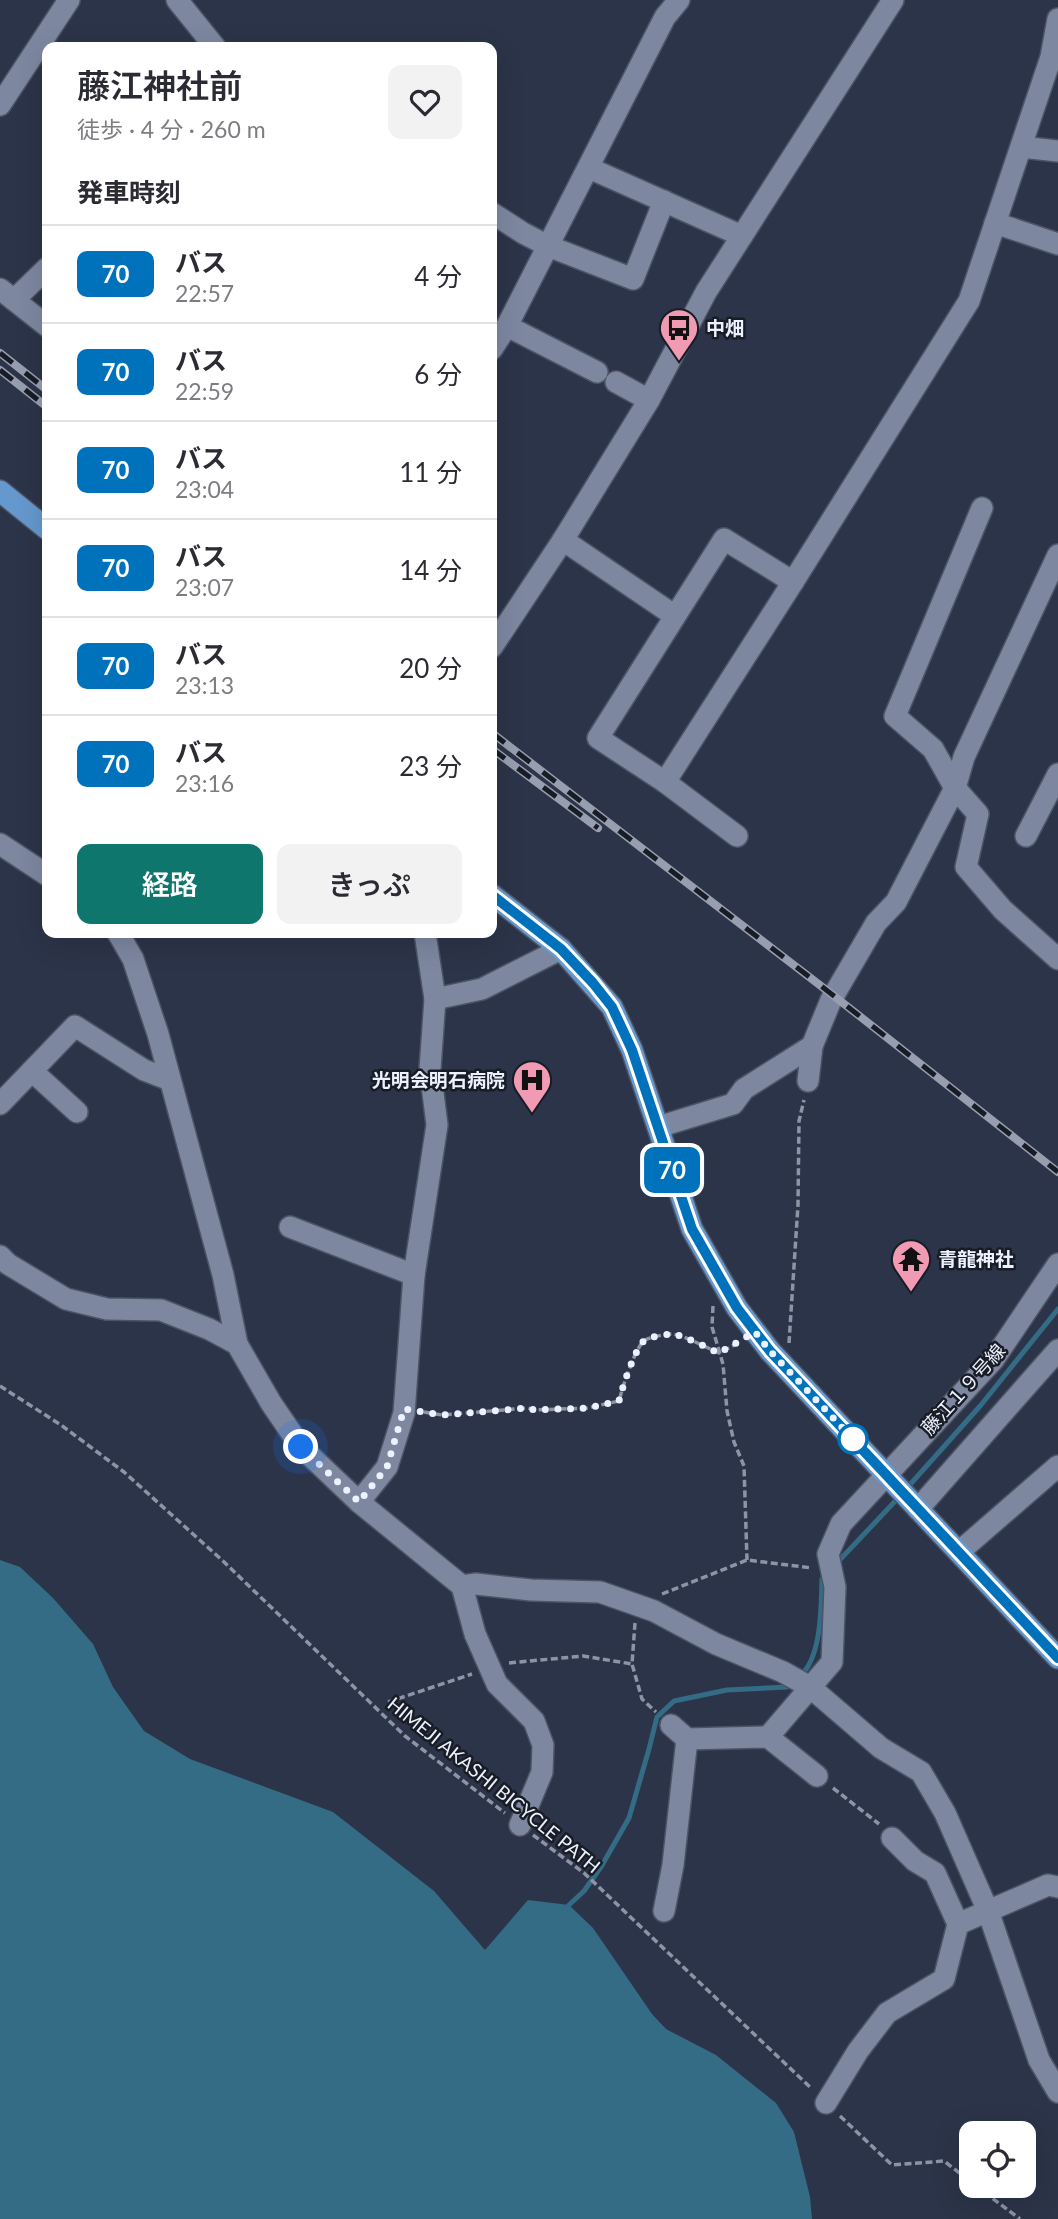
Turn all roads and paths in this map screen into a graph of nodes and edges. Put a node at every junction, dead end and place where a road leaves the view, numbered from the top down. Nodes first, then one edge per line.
1 (69, 0) edge
2 (177, 0) edge
3 (679, 0) edge
4 (893, 0) edge
5 (1058, 19) edge
6 (211, 42) edge
7 (1055, 57) edge
8 (1, 103) edge
9 (1021, 147) junction
10 (1058, 151) edge
11 (589, 168) junction
12 (664, 201) junction
13 (497, 216) edge
14 (995, 223) junction
15 (741, 236) junction
16 (1058, 244) edge
17 (548, 246) junction
18 (42, 271) edge
19 (7, 295) edge
20 (42, 322) edge
21 (507, 326) junction
22 (497, 341) edge
23 (649, 400) junction
24 (0, 491) edge
25 (982, 508) dead end
26 (42, 525) edge
27 (564, 540) junction
28 (1058, 557) edge
29 (793, 582) junction
30 (675, 617) junction
31 (497, 640) edge
32 (1058, 774) edge
33 (665, 782) junction
34 (955, 788) junction
35 (1050, 807) edge
36 (737, 836) dead end
37 (1026, 836) dead end
38 (0, 844) edge
39 (42, 872) edge
40 (497, 899) edge
41 (121, 938) edge
42 (426, 938) edge
43 (561, 949) junction
44 (1058, 959) edge
45 (435, 999) junction
46 (812, 1046) junction
47 (32, 1071) junction
48 (170, 1080) junction
49 (808, 1080) joint
50 (0, 1104) edge
51 (77, 1112) dead end
52 (658, 1126) junction
53 (290, 1227) dead end
54 (0, 1256) edge
55 (1058, 1264) edge
56 (414, 1275) junction
57 (725, 1286) junction
58 (755, 1332) junction
59 (237, 1344) junction
60 (1058, 1350) edge
61 (719, 1353) junction
62 (788, 1370) junction
63 (0, 1386) edge
64 (404, 1409) junction
65 (1058, 1466) edge
66 (891, 1479) junction
67 (359, 1502) junction
68 (915, 1505) junction
69 (959, 1552) junction
70 (747, 1560) junction
71 (829, 1561) junction
72 (462, 1586) junction
73 (636, 1605) junction
74 (1058, 1658) edge
75 (632, 1664) junction
76 (491, 1668) junction
77 (810, 1687) junction
78 (642, 1699) dead end
79 (388, 1702) dead end
80 (671, 1725) dead end
81 (768, 1737) junction
82 (687, 1739) junction
83 (817, 1776) joint
84 (520, 1825) junction
85 (892, 1838) joint
86 (1058, 1887) edge
87 (664, 1911) dead end
88 (988, 1911) junction
89 (958, 1924) junction
90 (1058, 2092) edge
91 (827, 2103) junction
92 (959, 2173) edge
93 (992, 2198) edge
94 (1020, 2219) edge

1 - 8 street
2 - 6 street
3 - 11 street
4 - 15 street
5 - 7 street
7 - 9 street
9 - 10 street
9 - 14 street
11 - 12 street
11 - 17 street
12 - 15 street
12 - 17 street
13 - 17 street
14 - 16 street
14 - 29 street
15 - 23 street
17 - 21 street
18 - 19 street
19 - 20 street
21 - 22 street
21 - 23 street
23 - 27 street
24 - 26 main road
25 - 34 street
27 - 30 street
27 - 31 street
28 - 34 street
29 - 30 street
29 - 33 street
30 - 33 street
32 - 35 street
33 - 36 street
34 - 44 street
34 - 46 street
35 - 37 street
38 - 39 street
40 - 43 main road
41 - 48 street
42 - 45 street
43 - 45 street
43 - 52 main road
45 - 56 street
46 - 49 street
46 - 52 street
47 - 48 street
47 - 50 street
47 - 51 street
48 - 59 street
49 - 62 path
52 - 57 main road
53 - 56 street
54 - 59 street
55 - 66 street, 藤江１９号線
56 - 64 street
57 - 58 main road
57 - 61 path
58 - 61 path
58 - 62 main road
59 - 67 street
60 - 68 street
61 - 64 path
61 - 70 path
62 - 66 main road
63 - 84 path, HIMEJI AKASHI BICYCLE PATH
64 - 67 street
65 - 69 street
66 - 68 main road
66 - 71 street, 藤江１９号線
67 - 72 street
68 - 69 main road
69 - 74 main road
70 - 71 path
70 - 73 path
71 - 77 street
72 - 73 street
72 - 76 street
73 - 75 path
73 - 77 street
75 - 76 path
75 - 78 path
76 - 79 path
76 - 84 street
77 - 81 street
77 - 88 street
80 - 82 street
81 - 82 street
81 - 83 street
82 - 87 street
83 - 85 path
84 - 91 path, HIMEJI AKASHI BICYCLE PATH
85 - 89 street
86 - 88 street
88 - 89 street
88 - 90 street
89 - 91 street
91 - 92 path, HIMEJI AKASHI BICYCLE PATH
93 - 94 path

